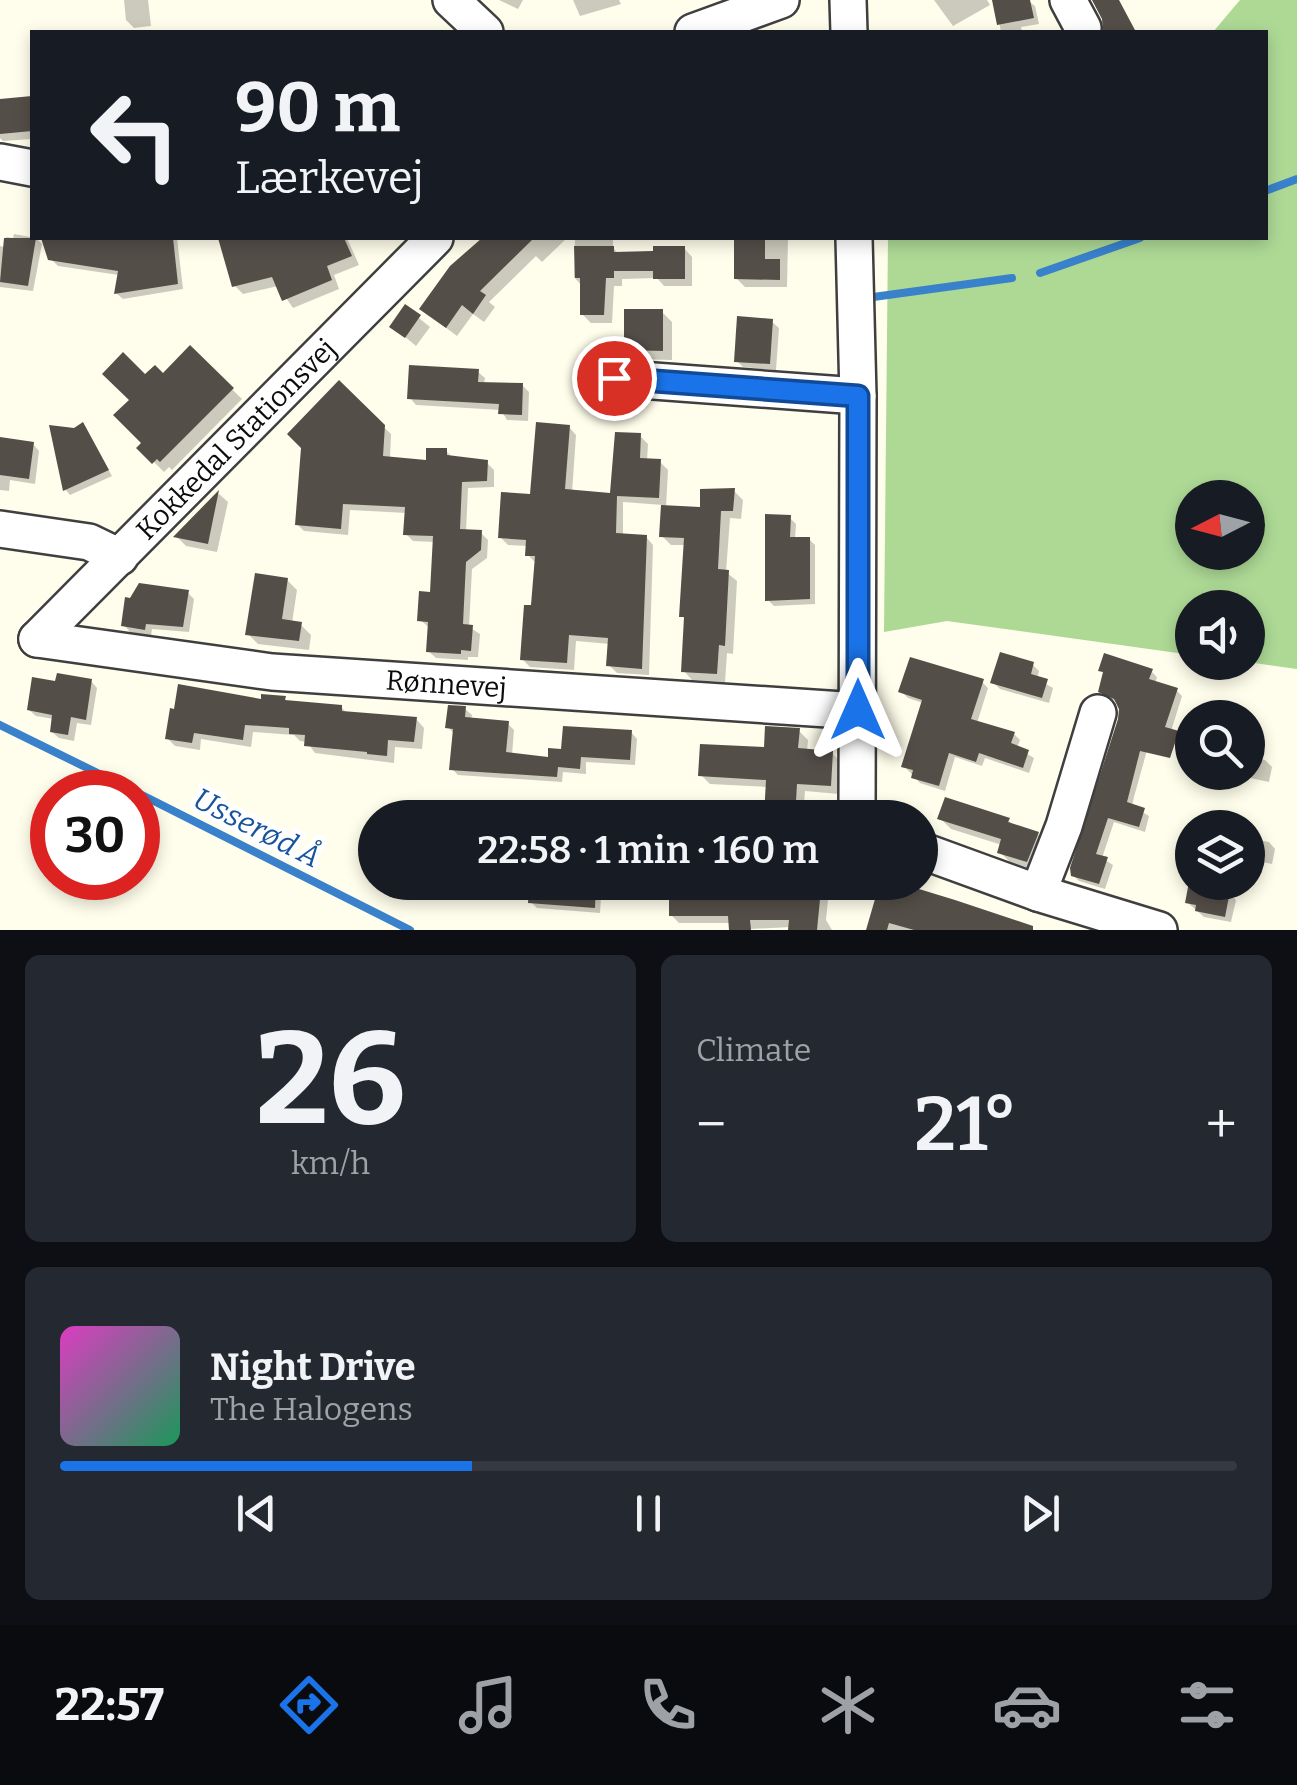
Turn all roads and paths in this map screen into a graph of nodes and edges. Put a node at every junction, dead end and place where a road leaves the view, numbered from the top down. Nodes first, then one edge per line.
1 (451, 0) edge
2 (781, 0) edge
3 (848, 0) edge
4 (483, 30) edge
5 (698, 30) edge
6 (849, 30) edge
7 (0, 162) edge
8 (30, 168) edge
9 (433, 240) edge
10 (854, 240) edge
11 (614, 378) dead end
12 (858, 396) junction
13 (0, 529) edge
14 (120, 557) junction
15 (38, 639) joint
16 (858, 710) junction
17 (1098, 713) dead end
18 (857, 800) edge
19 (938, 857) edge
20 (1038, 893) junction
21 (1158, 930) edge

1 - 4 street
2 - 5 street
3 - 6 street
7 - 8 street
9 - 14 street, Kokkedal Stationsvej
10 - 12 street
11 - 12 street
12 - 16 street
13 - 14 street
14 - 15 street, Kokkedal Stationsvej
15 - 16 street, Rønnevej
16 - 18 street
17 - 20 street
19 - 20 street
20 - 21 street

